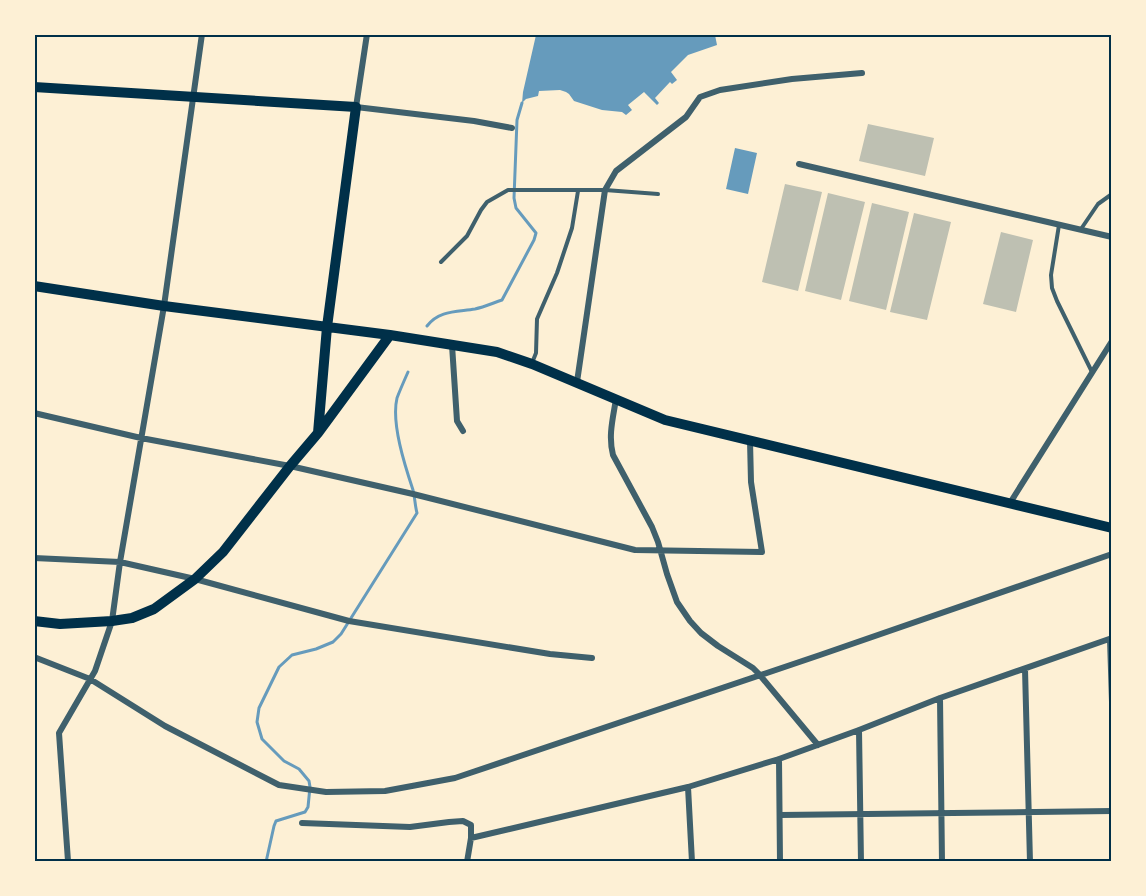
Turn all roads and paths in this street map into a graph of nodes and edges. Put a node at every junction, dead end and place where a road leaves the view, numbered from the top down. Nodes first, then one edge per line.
1 (201, 34) edge
2 (367, 34) edge
3 (862, 73) dead end
4 (34, 87) edge
5 (193, 97) junction
6 (356, 107) junction
7 (512, 128) dead end
8 (799, 164) dead end
9 (605, 190) junction
10 (578, 191) junction
11 (658, 194) dead end
12 (1112, 194) edge
13 (1059, 224) junction
14 (1081, 229) junction
15 (1112, 237) edge
16 (441, 262) dead end
17 (34, 286) edge
18 (164, 306) junction
19 (327, 327) junction
20 (390, 335) junction
21 (1112, 341) edge
22 (452, 344) junction
23 (532, 364) junction
24 (1092, 372) junction
25 (577, 382) junction
26 (616, 399) junction
27 (34, 413) edge
28 (463, 431) dead end
29 (318, 433) junction
30 (141, 438) junction
31 (750, 441) junction
32 (290, 466) junction
33 (1010, 503) junction
34 (1112, 528) edge
35 (660, 550) junction
36 (1112, 554) edge
37 (34, 558) edge
38 (120, 562) junction
39 (195, 579) junction
40 (34, 621) edge
41 (112, 621) junction
42 (1111, 638) edge
43 (34, 657) edge
44 (592, 658) dead end
45 (1025, 669) junction
46 (759, 674) junction
47 (90, 679) junction
48 (940, 699) junction
49 (1112, 702) edge
50 (859, 730) junction
51 (818, 745) junction
52 (779, 759) junction
53 (688, 788) junction
54 (1112, 811) edge
55 (1028, 812) junction
56 (941, 813) junction
57 (860, 814) junction
58 (780, 815) junction
59 (302, 823) dead end
60 (471, 838) junction
61 (68, 861) edge
62 (467, 861) edge
63 (692, 861) edge
64 (780, 861) edge
65 (861, 861) edge
66 (942, 861) edge
67 (1030, 861) edge

1 - 5 street
2 - 6 street
3 - 9 street
4 - 5 main road
5 - 6 main road
5 - 18 street
6 - 7 street
6 - 19 main road
8 - 13 street
9 - 10 lane
9 - 11 lane
9 - 25 street
10 - 16 lane
10 - 23 lane
12 - 14 lane
13 - 14 street
13 - 24 lane
14 - 15 street
17 - 18 main road
18 - 19 main road
18 - 30 street
19 - 20 main road
19 - 29 main road
20 - 22 main road
20 - 29 main road
21 - 24 street
22 - 23 main road
22 - 28 street
23 - 25 main road
24 - 33 street
25 - 26 main road
26 - 31 main road
26 - 35 street
27 - 30 street
29 - 32 main road
30 - 32 street
30 - 38 street
31 - 33 main road
31 - 35 street
32 - 35 street
32 - 39 main road
33 - 34 main road
35 - 46 street
36 - 46 street
37 - 38 street
38 - 39 street
38 - 41 street
39 - 41 main road
39 - 44 street
40 - 41 main road
41 - 47 street
42 - 45 street
42 - 49 street
43 - 47 street
45 - 48 street
45 - 55 street
46 - 47 street
46 - 51 street
47 - 61 street
48 - 50 street
48 - 56 street
50 - 51 street
50 - 57 street
51 - 52 street
52 - 53 street
52 - 58 street
53 - 60 street
53 - 63 street
54 - 55 street
55 - 56 street
55 - 67 street
56 - 57 street
56 - 66 street
57 - 58 street
57 - 65 street
58 - 64 street
59 - 60 street
60 - 62 street

